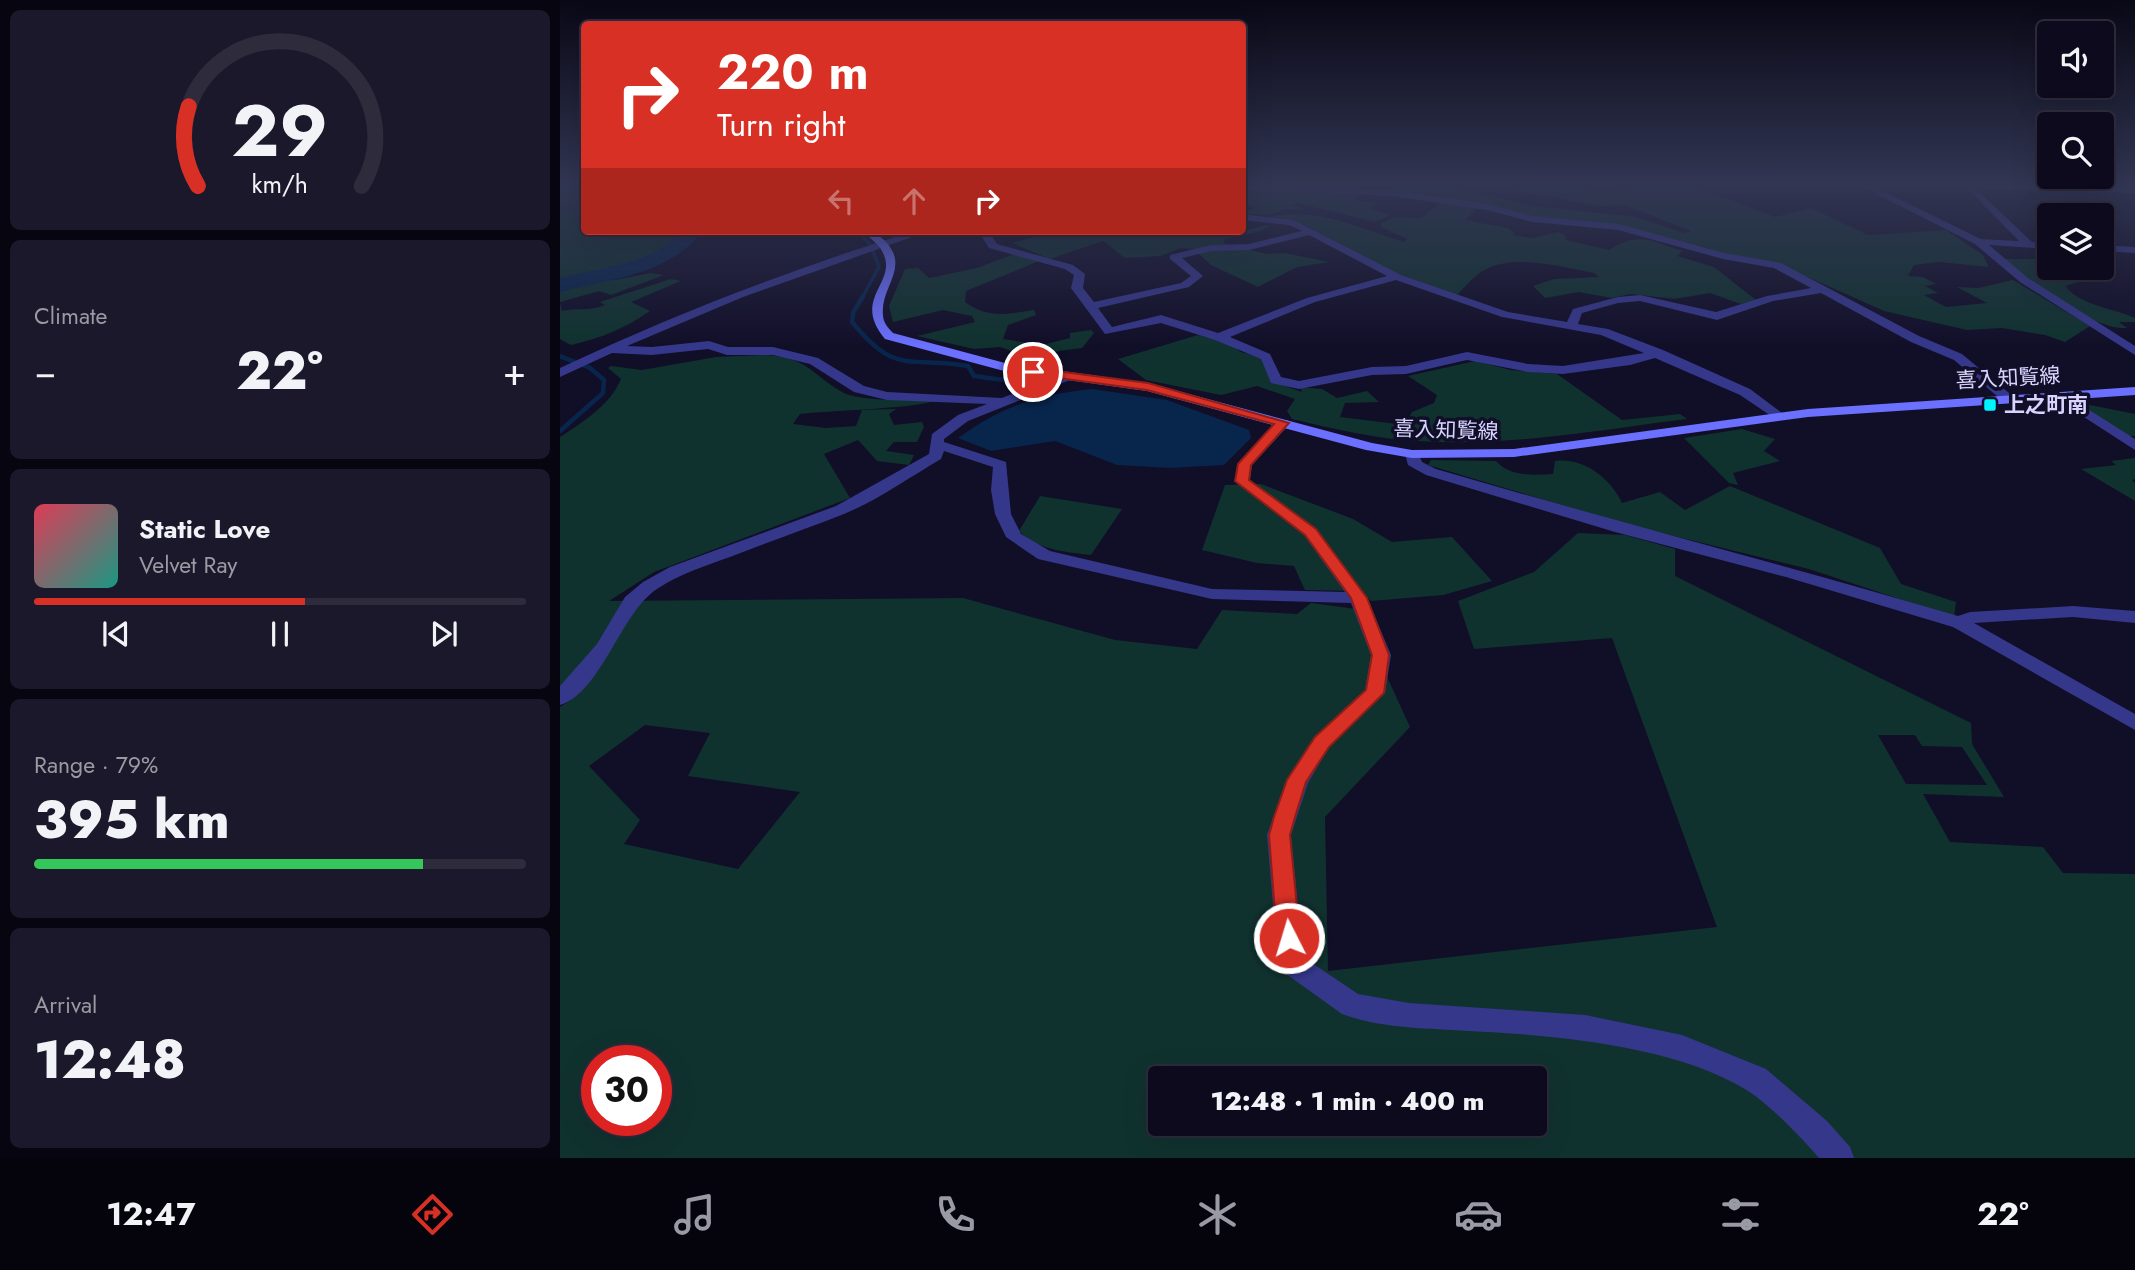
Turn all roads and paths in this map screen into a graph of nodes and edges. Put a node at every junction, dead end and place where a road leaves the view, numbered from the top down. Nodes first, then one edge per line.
1 (876, 239) edge
2 (898, 239) edge
3 (988, 239) edge
4 (1282, 239) edge
5 (1325, 239) edge
6 (1662, 239) edge
7 (1973, 239) edge
8 (2023, 239) edge
9 (1979, 242) junction
10 (882, 244) junction
11 (2029, 245) junction
12 (2037, 245) edge
13 (2114, 249) edge
14 (2135, 250) edge
15 (1397, 276) junction
16 (1825, 289) junction
17 (1093, 306) junction
18 (1572, 325) junction
19 (1219, 337) junction
20 (606, 349) junction
21 (2135, 351) edge
22 (1659, 353) junction
23 (564, 371) edge
24 (1065, 377) junction
25 (2135, 391) edge
26 (2061, 396) junction
27 (2008, 398) junction
28 (1004, 400) junction
29 (1777, 416) junction
30 (1283, 423) junction
31 (936, 444) junction
32 (2135, 446) edge
33 (1412, 454) junction
34 (1359, 598) junction
35 (2135, 617) edge
36 (1960, 623) junction
37 (560, 698) edge
38 (2135, 723) edge
39 (1839, 1158) edge

1 - 10 main road
2 - 10 street
3 - 17 street
4 - 17 street
5 - 15 street
6 - 16 street
7 - 9 street
8 - 11 street
9 - 11 street
9 - 21 street
10 - 20 street
10 - 24 main road, 喜入知覧線
11 - 12 street
13 - 14 street
15 - 18 street
15 - 19 street
16 - 18 street
16 - 27 street
17 - 19 street
18 - 22 street
19 - 22 street
20 - 23 street
20 - 28 street
22 - 29 street
24 - 28 street
24 - 30 main road, 喜入知覧線
25 - 26 main road, 喜入知覧線
26 - 27 main road, 喜入知覧線
26 - 32 street
27 - 29 main road, 喜入知覧線
28 - 31 street
29 - 33 main road, 喜入知覧線
30 - 33 main road, 喜入知覧線
30 - 34 street
31 - 34 street
31 - 37 street
33 - 36 street
34 - 39 street
35 - 36 street
36 - 38 street

